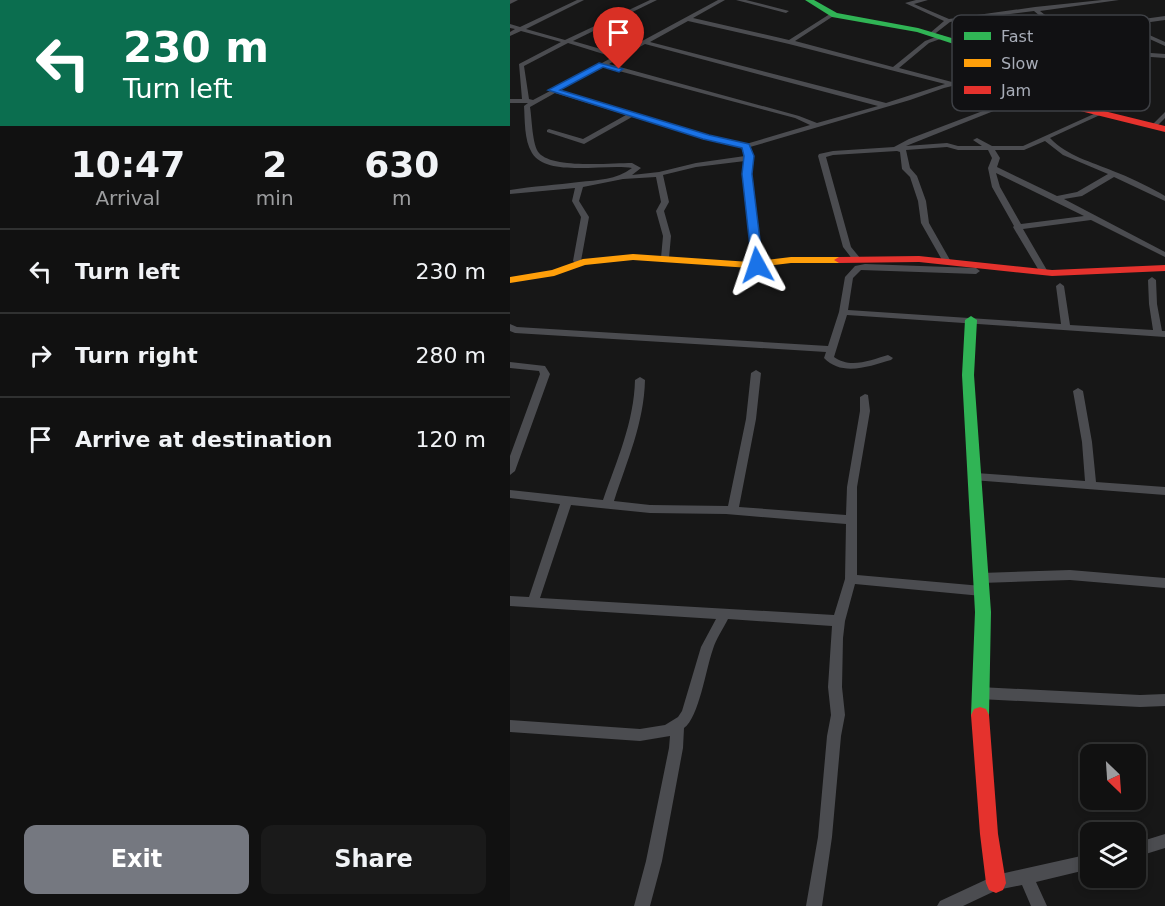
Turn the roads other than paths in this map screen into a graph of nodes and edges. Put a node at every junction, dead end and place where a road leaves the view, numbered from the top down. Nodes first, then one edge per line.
1 (514, 0) edge
2 (581, 0) edge
3 (654, 0) edge
4 (722, 0) edge
5 (739, 0) edge
6 (809, 0) edge
7 (925, 0) edge
8 (1116, 0) edge
9 (905, 1) edge
10 (1104, 1) edge
11 (510, 2) edge
12 (1035, 9) junction
13 (786, 11) dead end
14 (833, 14) junction
15 (992, 15) edge
16 (1042, 15) edge
17 (1165, 18) edge
18 (688, 19) junction
19 (952, 20) edge
20 (1150, 20) edge
21 (948, 21) junction
22 (510, 26) edge
23 (521, 29) junction
24 (510, 34) edge
25 (937, 35) junction
26 (1150, 37) edge
27 (567, 41) junction
28 (952, 41) edge
29 (644, 42) junction
30 (790, 42) junction
31 (1165, 44) edge
32 (1150, 55) edge
33 (618, 56) junction
34 (1165, 56) edge
35 (602, 64) junction
36 (895, 69) junction
37 (951, 84) joint
38 (552, 90) junction
39 (510, 101) edge
40 (525, 101) junction
41 (535, 101) junction
42 (884, 105) junction
43 (987, 111) edge
44 (1087, 111) edge
45 (632, 114) junction
46 (1098, 114) junction
47 (1165, 114) edge
48 (816, 125) junction
49 (1160, 128) edge
50 (549, 131) dead end
51 (1046, 138) junction
52 (976, 140) dead end
53 (746, 146) junction
54 (991, 147) junction
55 (902, 149) junction
56 (748, 159) junction
57 (994, 171) junction
58 (658, 174) junction
59 (1113, 174) junction
60 (620, 179) junction
61 (1124, 179) junction
62 (1103, 181) junction
63 (581, 184) junction
64 (510, 192) edge
65 (1062, 199) junction
66 (1165, 199) edge
67 (1093, 218) junction
68 (1017, 227) junction
69 (1165, 255) edge
70 (665, 258) junction
71 (856, 258) junction
72 (946, 260) junction
73 (577, 263) junction
74 (757, 265) junction
75 (1165, 268) edge
76 (976, 271) dead end
77 (1044, 272) junction
78 (510, 280) edge
79 (1152, 280) dead end
80 (1060, 286) dead end
81 (843, 312) junction
82 (971, 320) junction
83 (1066, 326) junction
84 (510, 327) edge
85 (1162, 334) edge
86 (831, 349) junction
87 (888, 358) dead end
88 (510, 365) edge
89 (756, 374) dead end
90 (640, 380) dead end
91 (1078, 391) dead end
92 (865, 397) dead end
93 (510, 471) edge
94 (976, 477) junction
95 (1091, 485) junction
96 (1165, 491) edge
97 (510, 494) edge
98 (567, 500) junction
99 (607, 505) junction
100 (733, 511) junction
101 (851, 520) junction
102 (850, 579) junction
103 (1165, 583) edge
104 (982, 585) junction
105 (510, 601) edge
106 (533, 602) junction
107 (725, 613) junction
108 (838, 621) junction
109 (979, 693) junction
110 (1165, 700) edge
111 (676, 725) junction
112 (510, 726) edge
113 (1165, 841) edge
114 (1146, 847) edge
115 (1080, 864) edge
116 (1026, 877) junction
117 (996, 883) junction
118 (642, 906) edge
119 (814, 906) edge
120 (945, 906) edge
121 (1039, 906) edge

1 - 11 street
2 - 23 street
3 - 27 street
4 - 18 street
5 - 13 street
6 - 14 street
7 - 9 street
8 - 10 street
9 - 21 street
10 - 12 street
12 - 15 street
12 - 16 street
14 - 25 street
14 - 30 street
17 - 20 street
18 - 29 street
18 - 30 street
19 - 21 street
21 - 25 street
22 - 23 street
23 - 24 street
23 - 27 street
25 - 28 street
25 - 36 street
26 - 31 street
27 - 33 street
27 - 40 street
29 - 33 street
29 - 42 street
30 - 36 street
32 - 34 street
33 - 35 street
35 - 38 street
35 - 48 street
36 - 37 street
37 - 42 street
38 - 41 street
38 - 45 street
39 - 40 street
40 - 41 street
41 - 60 street
42 - 48 street
43 - 55 street
44 - 46 street
45 - 50 street
45 - 53 street
46 - 49 street
46 - 51 street
47 - 49 street
48 - 53 street
51 - 54 street
51 - 59 street
52 - 54 street
53 - 56 street
54 - 55 street
54 - 57 street
55 - 71 street
55 - 72 street
56 - 58 street
56 - 74 street
57 - 65 street
57 - 68 street
58 - 60 street
58 - 70 street
59 - 61 street
59 - 62 street
60 - 63 street
61 - 62 street
61 - 66 street
62 - 65 street
63 - 64 street
63 - 73 street
65 - 67 street
67 - 68 street
67 - 69 street
68 - 77 street
70 - 73 street
70 - 74 street
71 - 72 street
71 - 74 street
72 - 77 street
73 - 78 street
75 - 77 street
76 - 81 street
79 - 85 street
80 - 83 street
81 - 82 street
81 - 86 street
82 - 83 street
82 - 94 street
83 - 85 street
84 - 86 street
86 - 87 street
88 - 93 street
89 - 100 street
90 - 99 street
91 - 95 street
92 - 101 street
94 - 95 street
94 - 104 street
95 - 96 street
97 - 98 street
98 - 99 street
98 - 106 street
99 - 100 street
100 - 101 street
101 - 102 street
102 - 104 street
102 - 108 street
103 - 104 street
104 - 109 street
105 - 106 street
106 - 107 street
107 - 108 street
107 - 111 street
108 - 119 street
109 - 110 street
109 - 117 street
111 - 112 street
111 - 118 street
113 - 114 street
115 - 116 street
116 - 117 street
116 - 121 street
117 - 120 street

